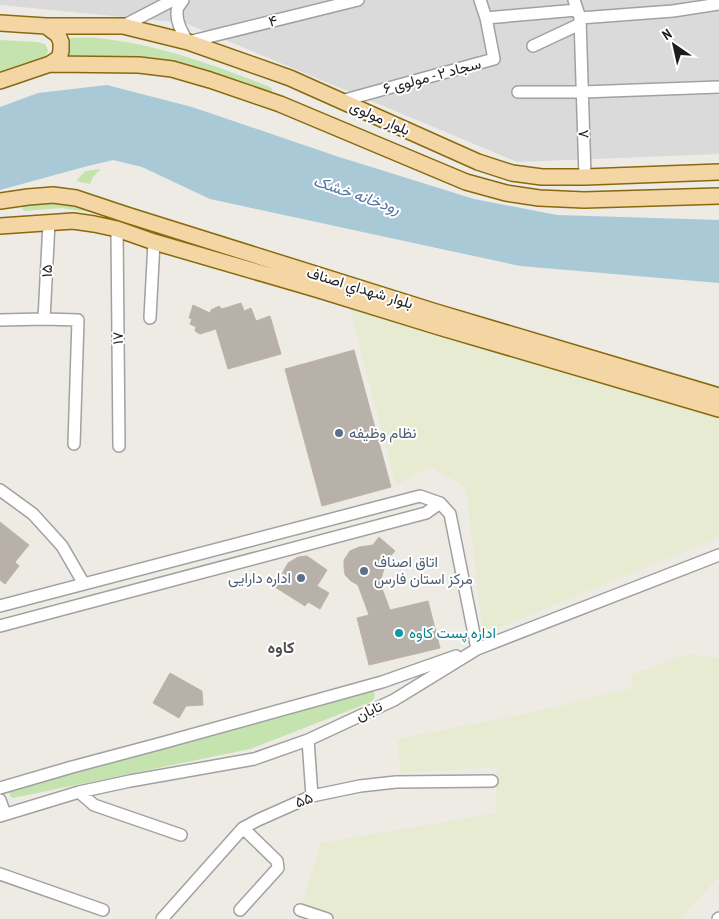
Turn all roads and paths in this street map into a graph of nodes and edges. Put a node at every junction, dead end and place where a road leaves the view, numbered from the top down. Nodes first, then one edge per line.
1 (173, 0) edge
2 (183, 0) edge
3 (358, 0) edge
4 (480, 0) edge
5 (719, 4) edge
6 (672, 5) edge
7 (578, 13) edge
8 (486, 18) junction
9 (0, 22) edge
10 (46, 26) junction
11 (123, 26) junction
12 (188, 42) junction
13 (533, 46) dead end
14 (50, 64) junction
15 (290, 78) junction
16 (0, 81) edge
17 (719, 87) edge
18 (518, 92) dead end
19 (582, 92) junction
20 (341, 101) junction
21 (280, 104) junction
22 (719, 172) edge
23 (584, 177) junction
24 (719, 196) edge
25 (23, 198) junction
26 (0, 201) edge
27 (49, 223) junction
28 (24, 225) junction
29 (0, 226) edge
30 (117, 230) junction
31 (154, 242) junction
32 (150, 318) dead end
33 (44, 319) junction
34 (0, 320) edge
35 (719, 396) edge
36 (719, 409) edge
37 (74, 444) dead end
38 (119, 446) dead end
39 (0, 490) edge
40 (440, 504) junction
41 (719, 555) edge
42 (84, 584) junction
43 (0, 606) edge
44 (0, 626) edge
45 (477, 649) junction
46 (308, 740) junction
47 (492, 780) dead end
48 (0, 788) edge
49 (79, 792) junction
50 (312, 796) junction
51 (0, 800) edge
52 (2, 815) edge
53 (243, 828) junction
54 (181, 835) dead end
55 (0, 874) edge
56 (103, 910) dead end
57 (240, 910) dead end
58 (300, 910) dead end
59 (162, 919) edge
60 (327, 919) edge

1 - 11 street
2 - 12 street
3 - 12 street, ۴
4 - 8 street
5 - 6 street
6 - 7 street
7 - 8 street
7 - 13 street
7 - 19 street
8 - 20 street, سجاد ۲ - مولوی ۶
9 - 10 main road, بلوار مولوی
10 - 11 main road, بلوار مولوی
10 - 14 main road
11 - 12 main road, بلوار مولوی
12 - 15 main road, بلوار مولوی
14 - 16 main road, بلوار مولوی
14 - 21 main road, بلوار مولوی
15 - 20 main road, بلوار مولوی
15 - 21 main road
17 - 19 street
18 - 19 street
19 - 23 street, ۸
20 - 23 main road, بلوار مولوی
21 - 24 main road, بلوار مولوی
22 - 23 main road, بلوار مولوی
25 - 26 main road, بلوار شهداي اصناف
25 - 28 main road
25 - 35 main road, بلوار شهداي اصناف
27 - 28 main road, بلوار شهداي اصناف
27 - 30 main road, بلوار شهداي اصناف
27 - 33 street, ۱۵
28 - 29 main road, بلوار شهداي اصناف
30 - 31 main road, بلوار شهداي اصناف
30 - 38 street, ۱۷
31 - 32 street
31 - 36 main road, بلوار شهداي اصناف
33 - 34 street
33 - 37 street
39 - 42 street
40 - 42 street
40 - 44 street
40 - 45 street
41 - 45 street, تابان
42 - 43 street
45 - 46 street, تابان
45 - 48 street
46 - 49 street, تابان
46 - 50 street
47 - 50 street, ۵۵
49 - 52 street, تابان
49 - 54 street
50 - 53 street, ۵۵
51 - 52 street
53 - 57 street
53 - 59 street, ۵۵
55 - 56 street
58 - 60 street

